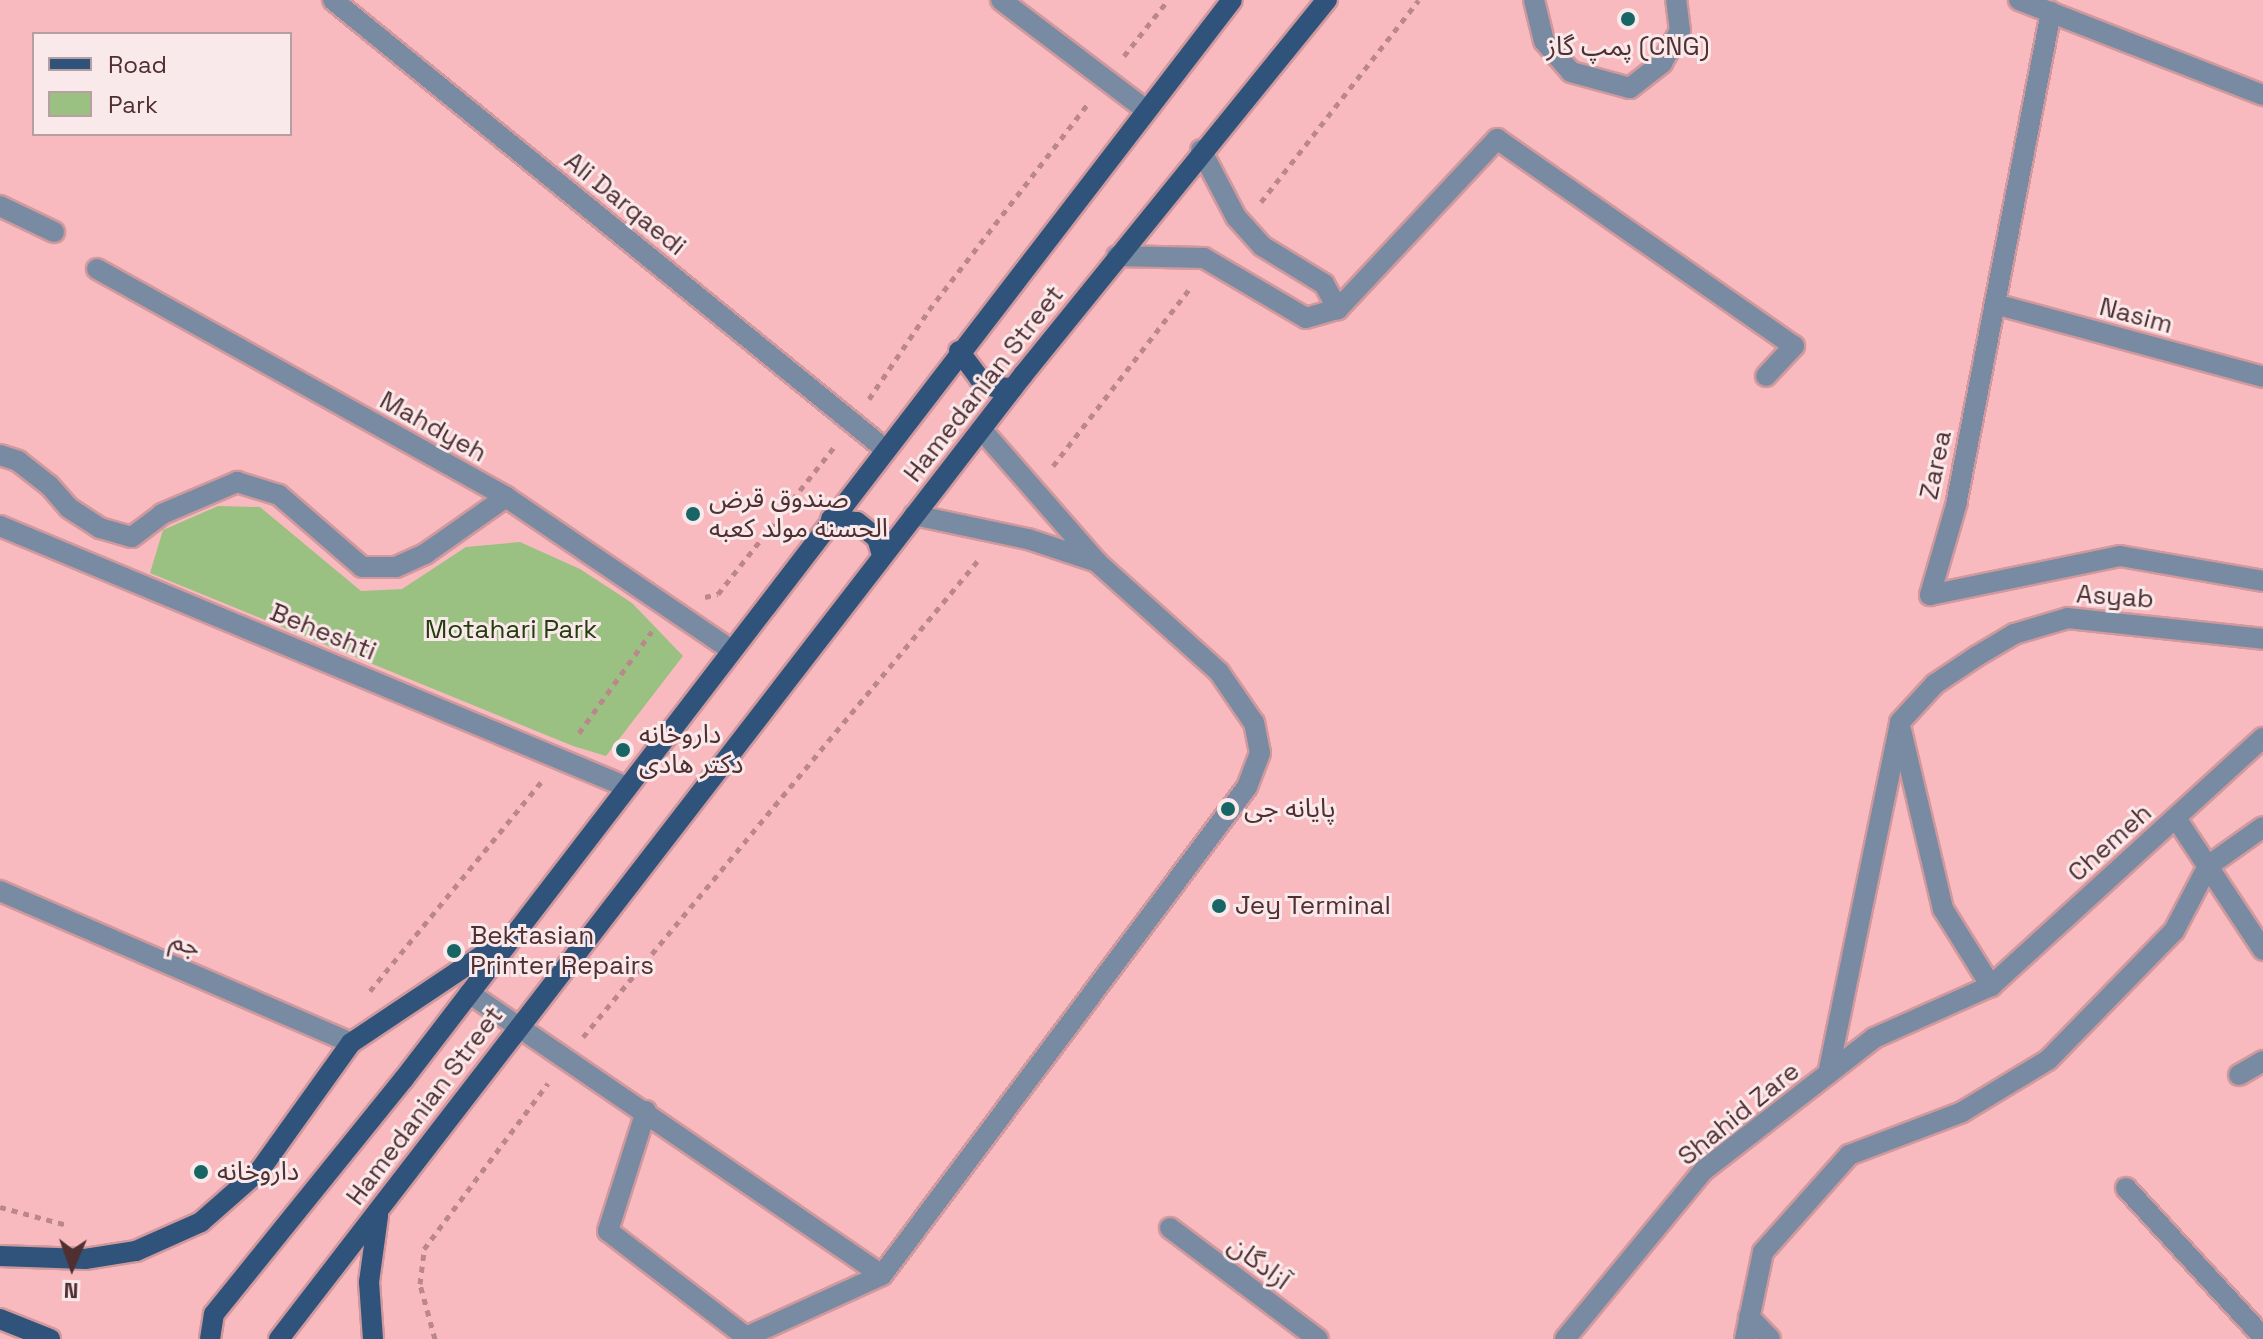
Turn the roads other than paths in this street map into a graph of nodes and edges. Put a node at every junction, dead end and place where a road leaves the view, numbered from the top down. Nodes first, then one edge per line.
1 (333, 0) edge
2 (1001, 0) edge
3 (1232, 0) edge
4 (1327, 0) edge
5 (1534, 0) edge
6 (1676, 0) edge
7 (2019, 0) edge
8 (2051, 12) junction
9 (2263, 95) edge
10 (1146, 110) junction
11 (1201, 150) junction
12 (0, 206) edge
13 (54, 232) dead end
14 (1117, 256) junction
15 (97, 269) dead end
16 (1995, 304) junction
17 (1338, 309) junction
18 (959, 351) junction
19 (1766, 376) dead end
20 (2263, 377) edge
21 (1013, 388) junction
22 (981, 429) junction
23 (885, 449) junction
24 (0, 455) edge
25 (506, 497) junction
26 (914, 515) junction
27 (831, 519) junction
28 (0, 526) edge
29 (882, 556) junction
30 (1097, 562) junction
31 (2263, 581) edge
32 (2263, 639) edge
33 (731, 650) junction
34 (1900, 722) junction
35 (2263, 738) edge
36 (627, 787) junction
37 (2176, 818) junction
38 (2263, 827) edge
39 (2208, 866) junction
40 (0, 891) edge
41 (515, 933) junction
42 (2263, 950) edge
43 (1991, 986) junction
44 (469, 993) junction
45 (519, 1024) junction
46 (342, 1039) junction
47 (2263, 1061) edge
48 (1828, 1074) junction
49 (2239, 1075) dead end
50 (646, 1111) junction
51 (2126, 1188) dead end
52 (379, 1213) junction
53 (1170, 1228) dead end
54 (0, 1256) edge
55 (882, 1275) junction
56 (1749, 1317) junction
57 (0, 1319) edge
58 (2263, 1337) edge
59 (50, 1339) edge
60 (210, 1339) edge
61 (279, 1339) edge
62 (373, 1339) edge
63 (1318, 1339) edge
64 (1565, 1339) edge
65 (1745, 1339) edge
66 (1770, 1339) edge

1 - 23 street, Ali Darqaedi
2 - 10 street
3 - 10 main road, Hamedanian Street
4 - 11 main road, Hamedanian Street
5 - 6 street
7 - 8 street
8 - 9 street
8 - 16 street, Zarea
10 - 18 main road, Hamedanian Street
11 - 14 main road, Hamedanian Street
11 - 17 street
12 - 13 street
14 - 17 street
14 - 21 main road, Hamedanian Street
15 - 25 street, Mahdyeh
16 - 20 street, Nasim
16 - 31 street, Zarea
17 - 19 street
18 - 21 main road
18 - 23 main road, Hamedanian Street
21 - 22 main road, Hamedanian Street
22 - 26 main road, Hamedanian Street
22 - 30 street
23 - 27 main road, Hamedanian Street
24 - 25 street
25 - 33 street, Mahdyeh
26 - 29 main road, Hamedanian Street
26 - 30 street
27 - 29 main road
27 - 33 main road, Hamedanian Street
28 - 36 street, Beheshti
29 - 45 main road, Hamedanian Street
30 - 55 street
32 - 34 street, Asyab
33 - 36 main road, Hamedanian Street
34 - 43 street
34 - 48 street
35 - 37 street, Chemeh
36 - 41 main road, Hamedanian Street
37 - 39 street
37 - 43 street, Chemeh
38 - 39 street
39 - 42 street
39 - 56 street
40 - 46 street, جم
41 - 44 main road, Hamedanian Street
41 - 46 main road
43 - 48 street, Shahid Zare
44 - 45 street
44 - 60 main road, Hamedanian Street
45 - 50 street
45 - 52 main road, Hamedanian Street
46 - 54 main road
47 - 49 street
48 - 64 street, Shahid Zare
50 - 55 street
50 - 55 street
51 - 58 street
52 - 61 main road, Hamedanian Street
52 - 62 main road
53 - 63 street, آزادگان
56 - 65 street
56 - 66 street
57 - 59 main road

